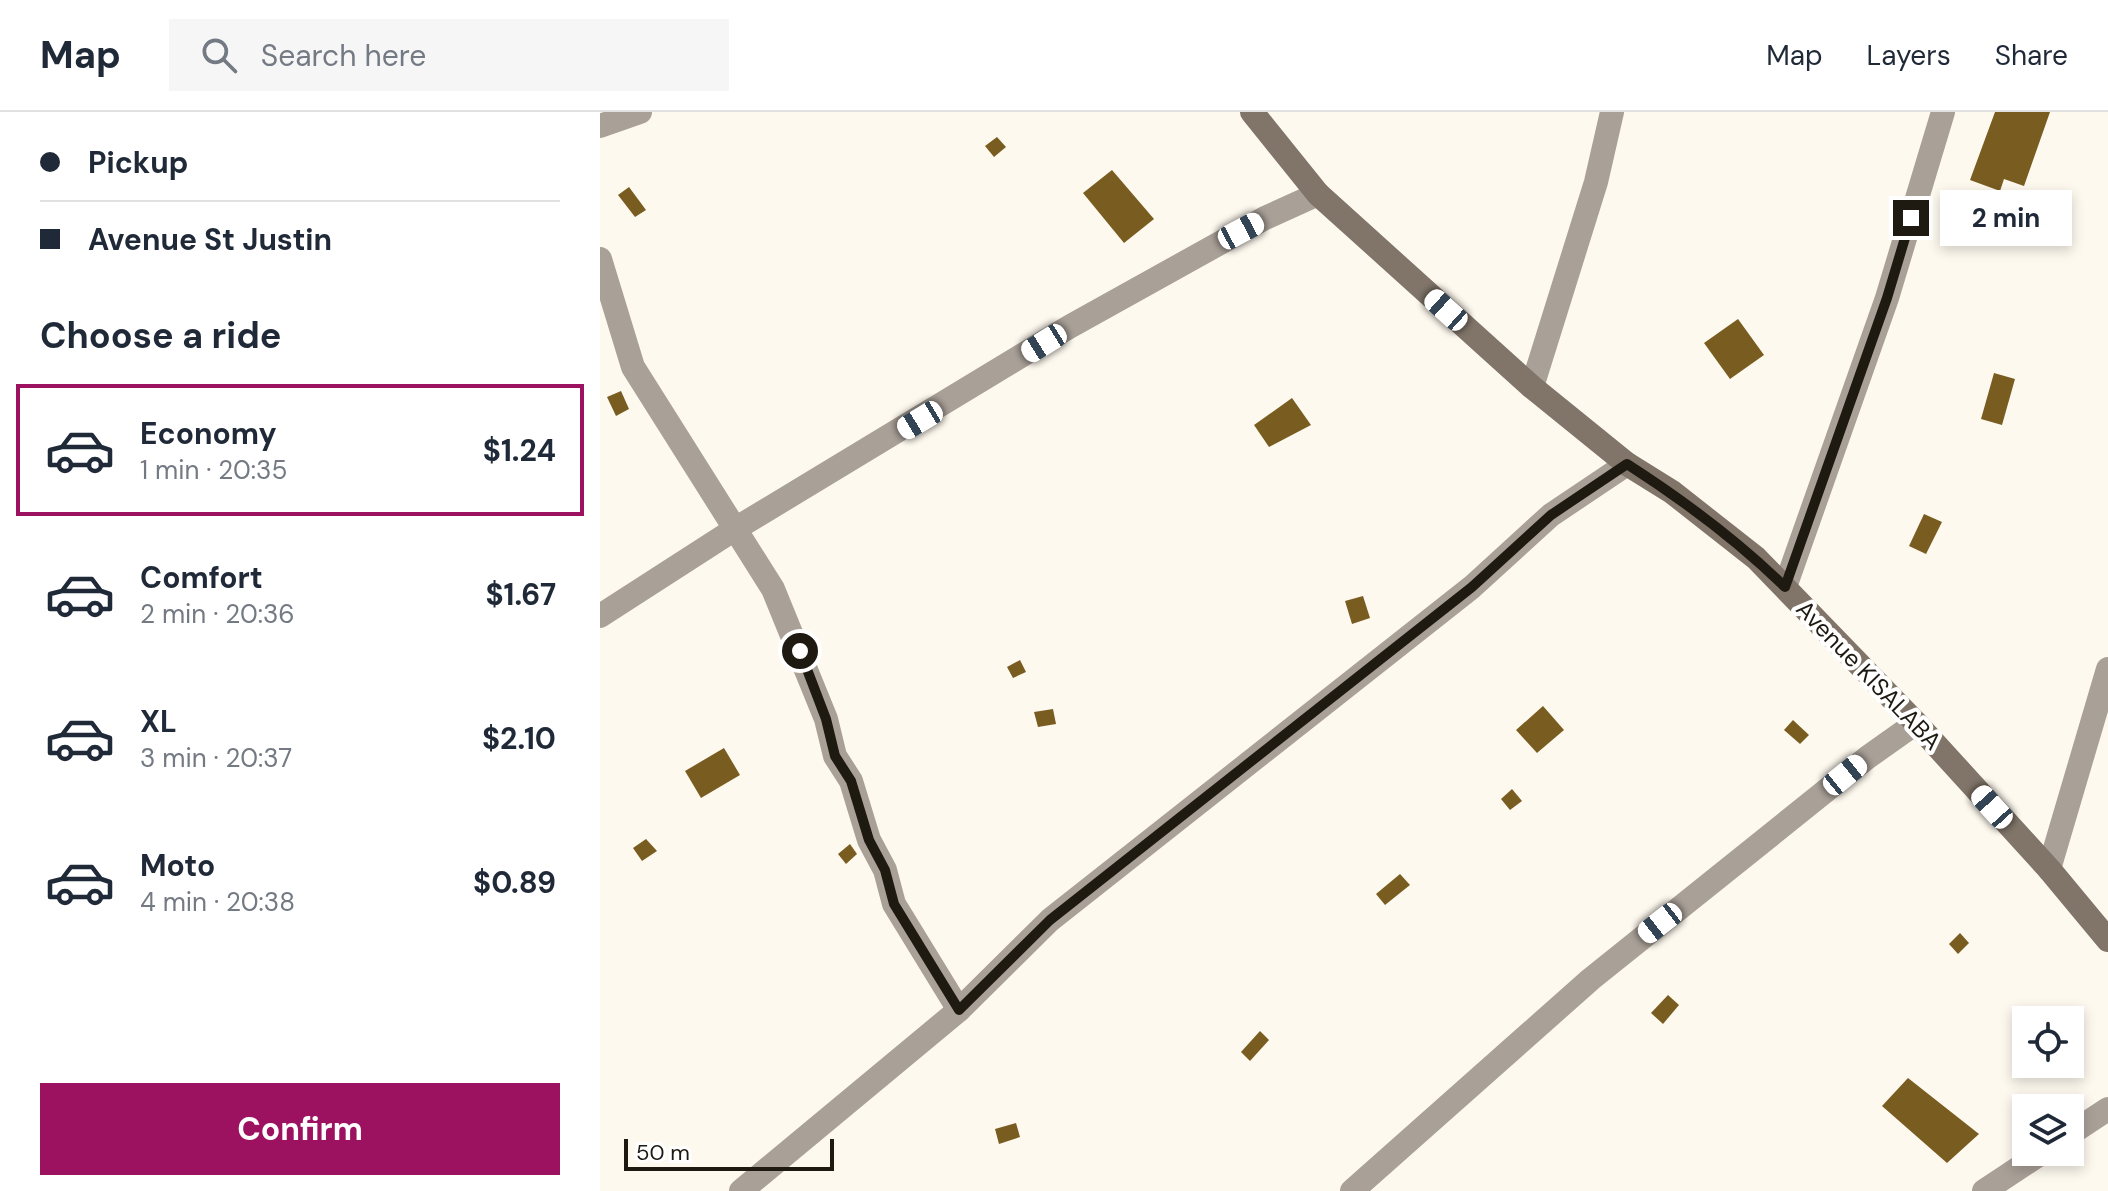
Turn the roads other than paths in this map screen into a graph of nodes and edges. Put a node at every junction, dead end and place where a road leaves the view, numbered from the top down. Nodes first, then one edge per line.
1 (640, 112) edge
2 (1252, 112) edge
3 (1612, 112) edge
4 (1943, 112) edge
5 (600, 126) edge
6 (1318, 194) junction
7 (600, 259) edge
8 (1532, 387) junction
9 (1627, 464) junction
10 (735, 529) junction
11 (1785, 587) junction
12 (600, 616) edge
13 (2108, 669) edge
14 (1916, 723) junction
15 (2049, 869) junction
16 (2108, 940) edge
17 (959, 1010) junction
18 (2108, 1109) edge
19 (2084, 1125) edge
20 (2022, 1166) edge
21 (741, 1191) edge
22 (1352, 1191) edge
23 (1984, 1191) edge

1 - 5 street
2 - 6 street, Avenue KISALABA
3 - 8 street
4 - 11 street
6 - 8 street, Avenue KISALABA
6 - 10 street
7 - 10 street
8 - 9 street, Avenue KISALABA
9 - 11 street, Avenue KISALABA
9 - 17 street
10 - 12 street
10 - 17 street
11 - 14 street, Avenue KISALABA
13 - 15 street
14 - 15 street, Avenue KISALABA
14 - 22 street
15 - 16 street, Avenue KISALABA
17 - 21 street
18 - 19 street
20 - 23 street

